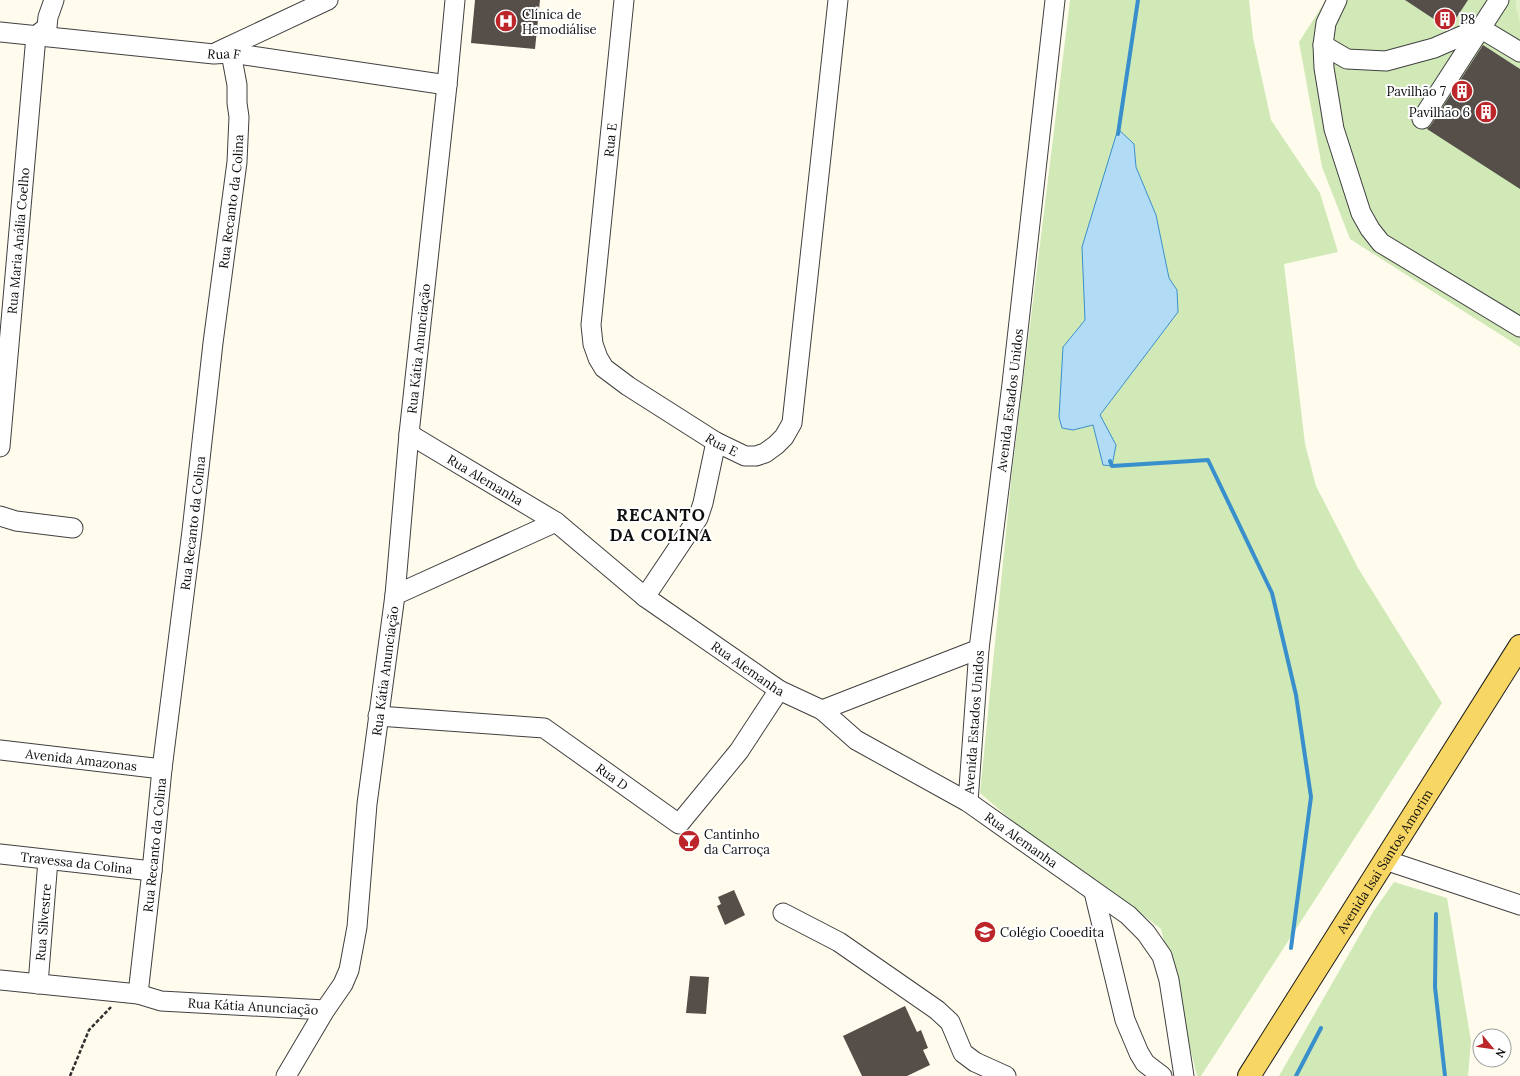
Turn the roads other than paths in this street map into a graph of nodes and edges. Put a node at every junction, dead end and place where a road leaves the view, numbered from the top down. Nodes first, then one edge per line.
1 (54, 0) edge
2 (328, 0) edge
3 (455, 0) edge
4 (624, 0) edge
5 (838, 0) edge
6 (1055, 0) edge
7 (1337, 0) edge
8 (1499, 0) edge
9 (1480, 28) junction
10 (0, 32) edge
11 (36, 36) junction
12 (1323, 45) junction
13 (1520, 52) edge
14 (222, 54) junction
15 (447, 84) junction
16 (1422, 119) dead end
17 (1520, 328) edge
18 (409, 434) junction
19 (716, 442) junction
20 (0, 447) edge
21 (0, 516) edge
22 (556, 522) junction
23 (73, 528) dead end
24 (395, 594) junction
25 (645, 597) junction
26 (1520, 646) edge
27 (979, 649) junction
28 (779, 690) junction
29 (822, 710) junction
30 (378, 716) junction
31 (0, 750) edge
32 (162, 769) junction
33 (968, 802) junction
34 (0, 854) edge
35 (48, 860) junction
36 (1385, 860) junction
37 (152, 871) junction
38 (1094, 892) junction
39 (1520, 906) edge
40 (783, 913) dead end
41 (0, 980) edge
42 (38, 984) junction
43 (131, 994) junction
44 (325, 1010) junction
45 (289, 1072) edge
46 (1006, 1076) edge
47 (1162, 1076) edge
48 (1184, 1076) edge
49 (1249, 1076) edge

1 - 11 street
2 - 14 street
3 - 15 street, Rua Kátia Anunciação
4 - 19 street, Rua E
5 - 19 street, Rua E
6 - 27 street, Avenida Estados Unidos
7 - 12 street
8 - 9 street
9 - 12 street
9 - 13 street
9 - 16 street
10 - 11 street, Rua F
11 - 14 street, Rua F
11 - 20 street, Rua Maria Anália Coelho
12 - 17 street
14 - 15 street, Rua F
14 - 32 street, Rua Recanto da Colina
15 - 18 street, Rua Kátia Anunciação
18 - 22 street, Rua Alemanha
18 - 24 street, Rua Kátia Anunciação
19 - 25 street
21 - 23 street
22 - 24 street
22 - 25 street, Rua Alemanha
24 - 30 street, Rua Kátia Anunciação
25 - 28 street, Rua Alemanha
26 - 36 main road, Avenida Isai Santos Amorim
27 - 29 street
27 - 33 street, Avenida Estados Unidos
28 - 29 street, Rua Alemanha
28 - 30 street, Rua D
29 - 33 street, Rua Alemanha
30 - 44 street, Rua Kátia Anunciação
31 - 32 street, Avenida Amazonas
32 - 37 street, Rua Recanto da Colina
33 - 38 street, Rua Alemanha
34 - 35 street, Travessa da Colina
35 - 37 street, Travessa da Colina
35 - 42 street, Rua Silvestre
36 - 39 street
36 - 49 main road, Avenida Isai Santos Amorim
37 - 43 street, Rua Recanto da Colina
38 - 47 street
38 - 48 street, Rua Alemanha
40 - 46 street
41 - 42 street, Rua Kátia Anunciação
42 - 43 street, Rua Kátia Anunciação
43 - 44 street, Rua Kátia Anunciação
44 - 45 street

